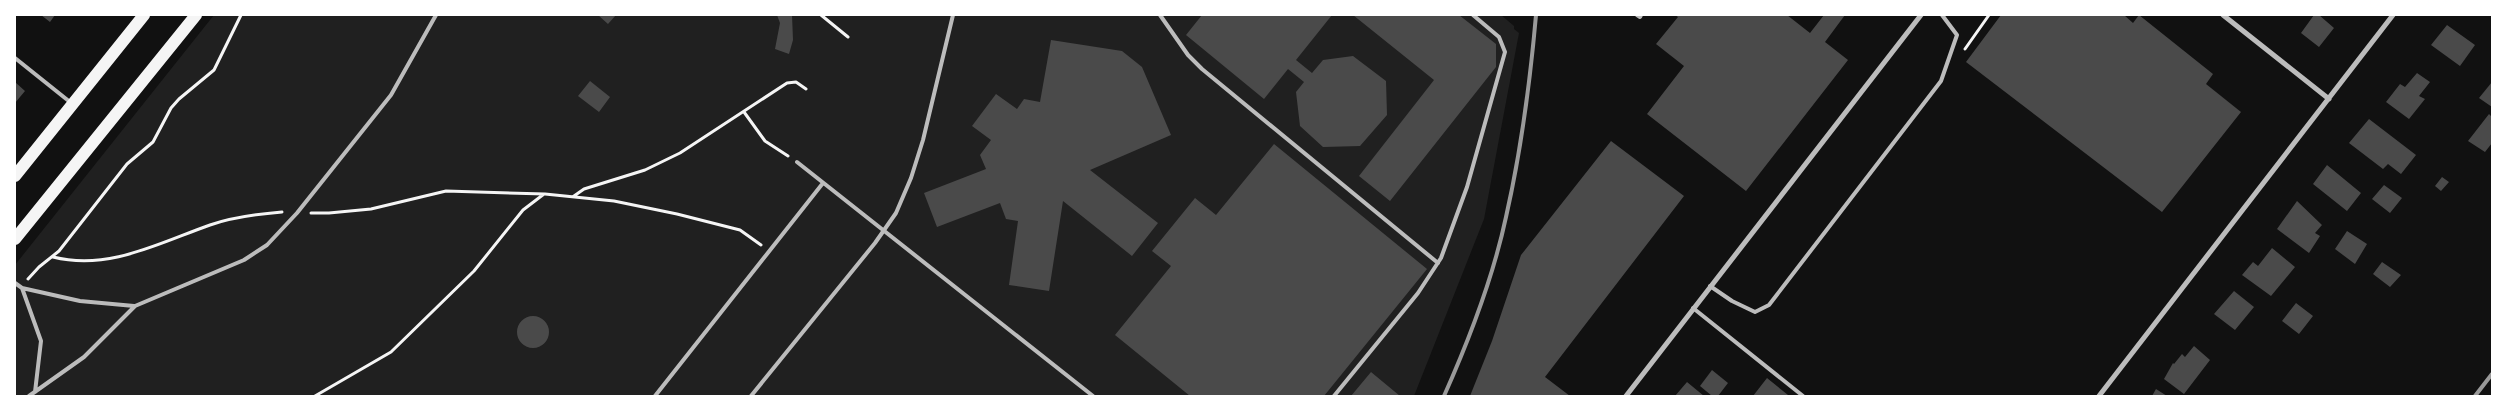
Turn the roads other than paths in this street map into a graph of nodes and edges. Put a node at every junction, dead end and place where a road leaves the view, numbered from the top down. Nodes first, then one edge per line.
1 (144, 15) edge
2 (196, 15) edge
3 (436, 15) edge
4 (953, 15) edge
5 (1166, 15) edge
6 (1473, 15) edge
7 (1637, 15) edge
8 (1641, 15) edge
9 (1921, 15) edge
10 (1942, 15) edge
11 (2223, 15) edge
12 (2393, 15) edge
13 (1161, 17) edge
14 (15, 58) edge
15 (2329, 99) junction
16 (74, 104) junction
17 (797, 162) road end
18 (15, 176) edge
19 (823, 183) junction
20 (884, 231) junction
21 (15, 239) edge
22 (1438, 263) junction
23 (15, 283) edge
24 (1710, 286) junction
25 (22, 288) junction
26 (135, 306) junction
27 (1693, 308) junction
28 (35, 392) junction
29 (29, 396) edge
30 (655, 396) edge
31 (751, 396) edge
32 (1093, 396) edge
33 (1334, 396) edge
34 (1626, 396) edge
35 (1803, 396) edge
36 (2099, 396) edge

1 - 16 main road
2 - 21 main road
3 - 26 lane
4 - 20 lane
5 - 13 lane
6 - 22 lane
7 - 8 lane
9 - 24 street
10 - 24 lane
11 - 15 street
12 - 15 street
13 - 22 lane
14 - 16 lane
15 - 36 street
16 - 18 main road
17 - 19 lane
19 - 20 lane
19 - 30 lane
20 - 31 lane
20 - 32 lane
22 - 33 lane
23 - 25 lane
24 - 27 street
25 - 26 lane
25 - 28 lane
26 - 28 lane
27 - 34 street
27 - 35 lane
28 - 29 lane

